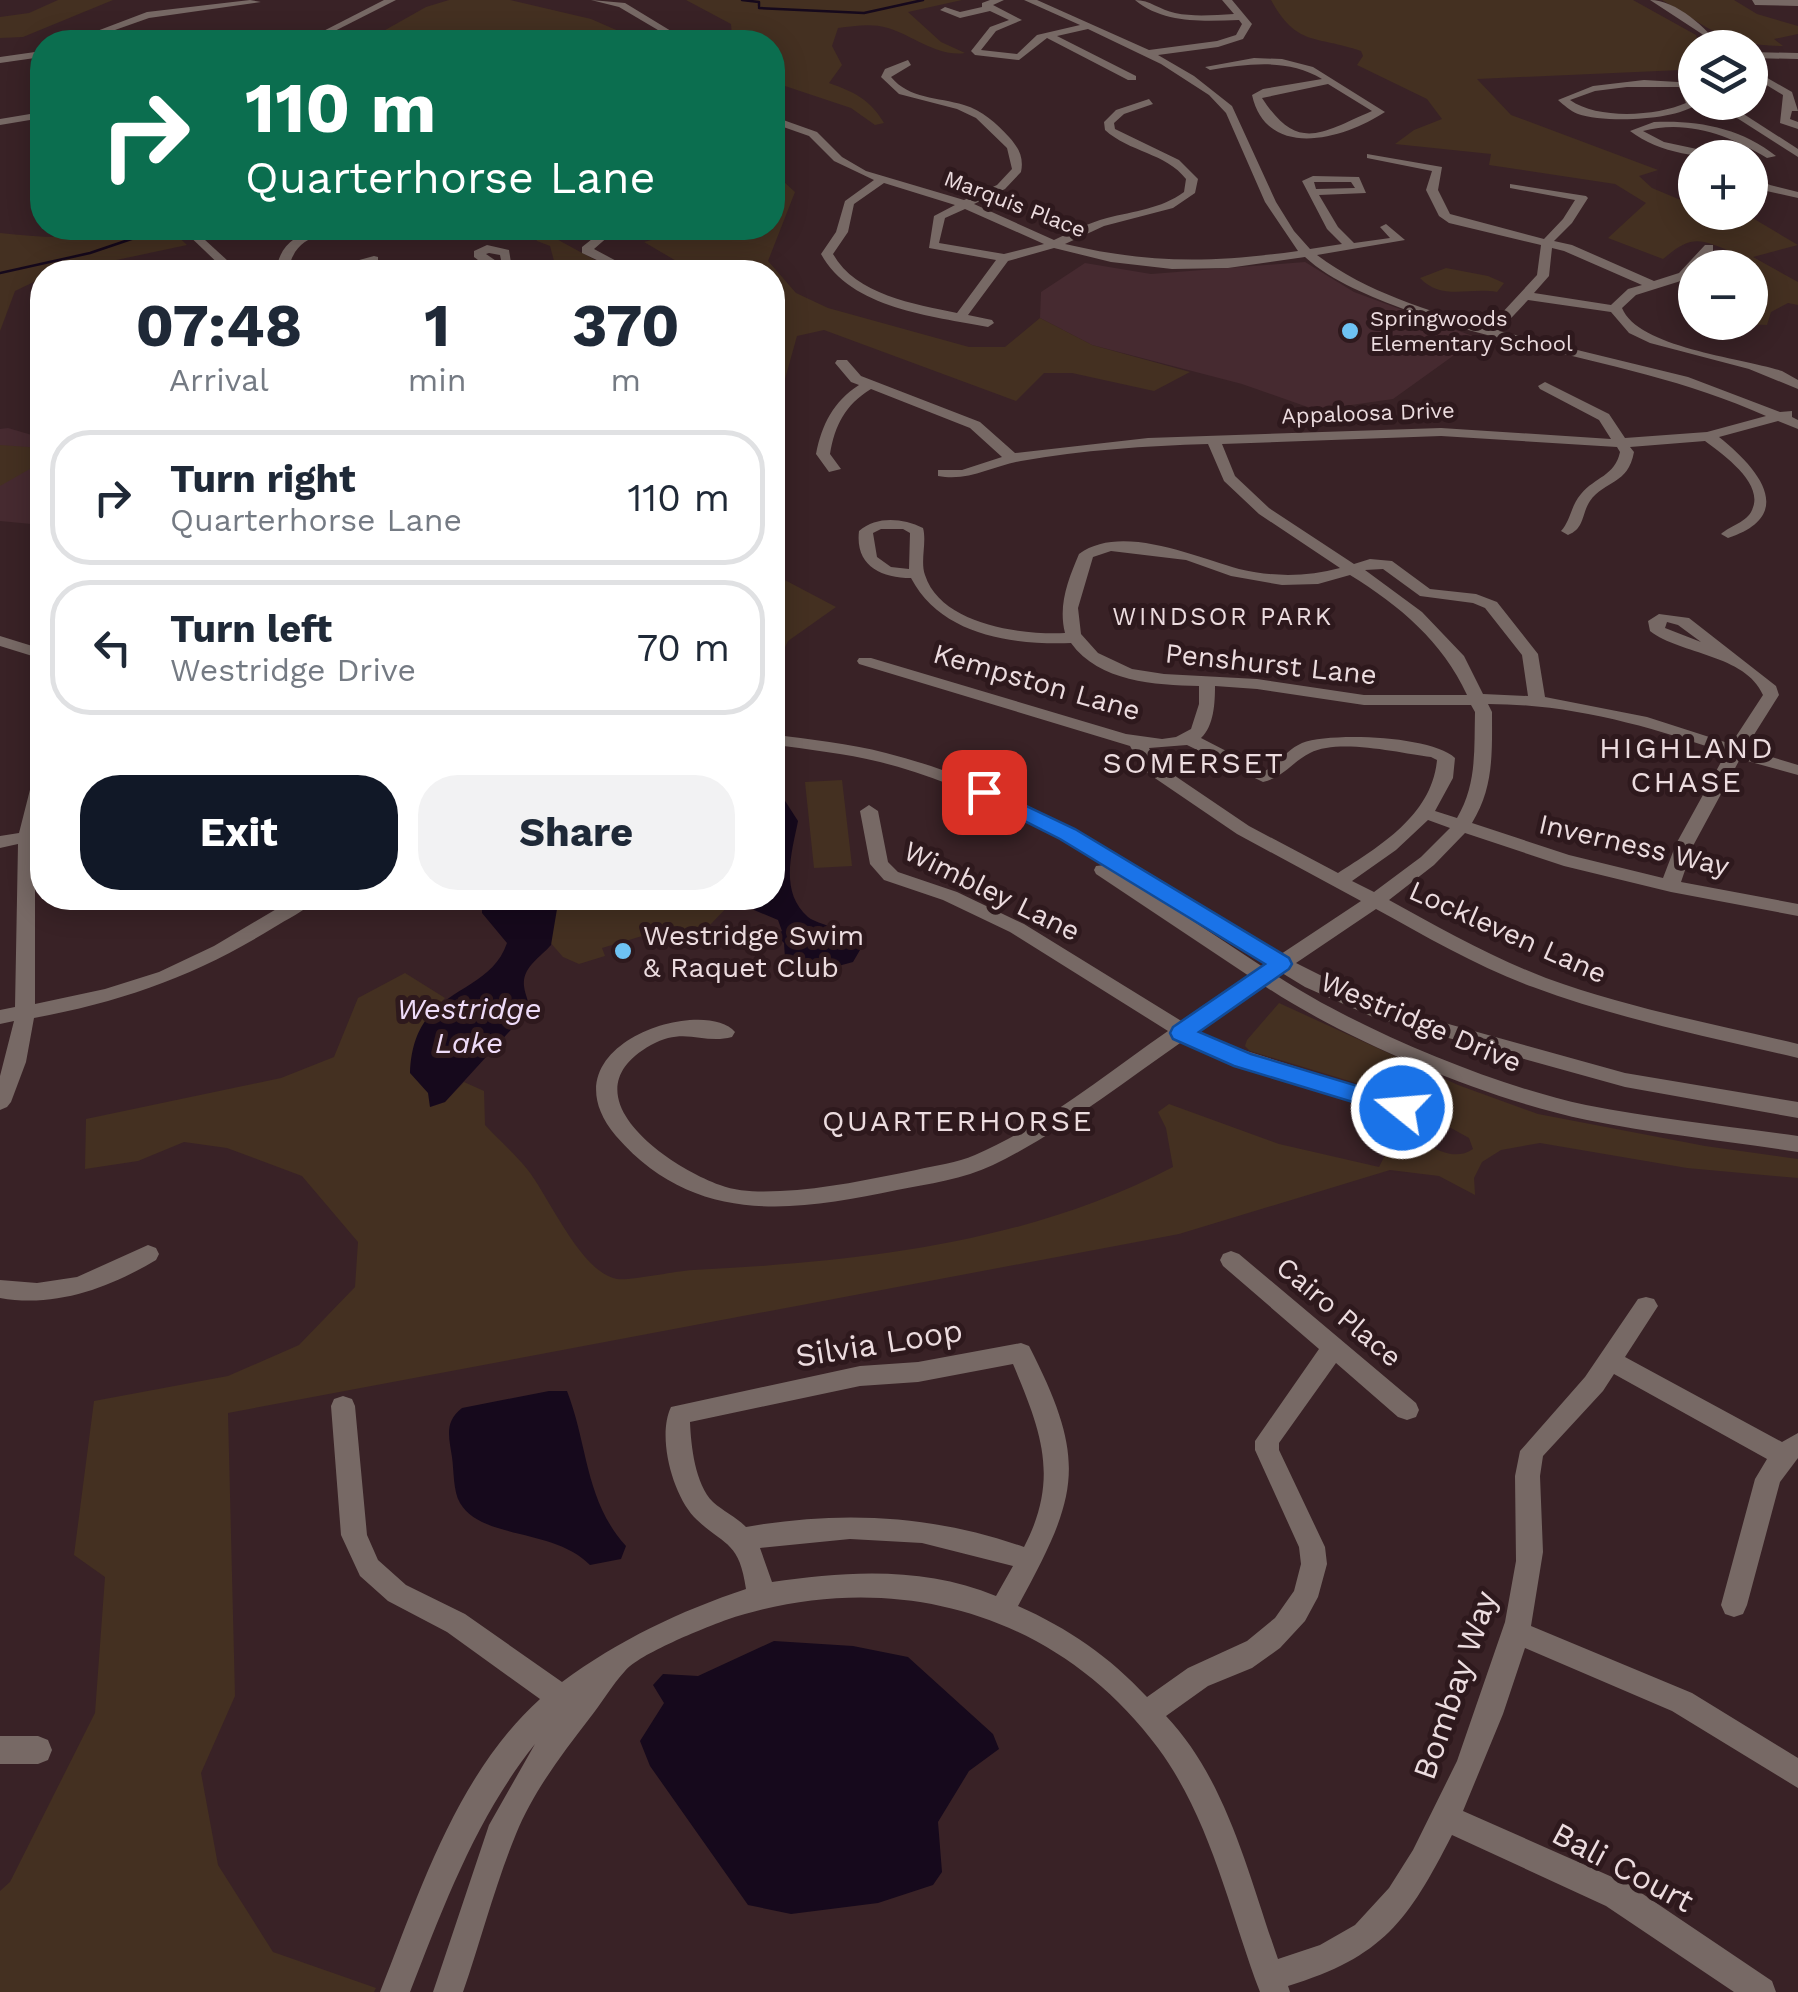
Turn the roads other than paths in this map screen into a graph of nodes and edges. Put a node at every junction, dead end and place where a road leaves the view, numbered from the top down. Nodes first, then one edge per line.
1 (390, 0) edge
2 (596, 0) edge
3 (1000, 0) edge
4 (1029, 0) edge
5 (1044, 0) edge
6 (1140, 0) edge
7 (1227, 0) edge
8 (1655, 0) edge
9 (256, 2) edge
10 (1755, 2) edge
11 (1798, 3) edge
12 (990, 8) junction
13 (945, 10) dead end
14 (1241, 17) junction
15 (1089, 26) junction
16 (104, 30) edge
17 (331, 30) edge
18 (664, 30) edge
19 (1701, 30) edge
20 (1048, 35) junction
21 (1149, 53) junction
22 (1768, 55) edge
23 (30, 56) edge
24 (1798, 56) edge
25 (0, 60) edge
26 (908, 63) dead end
27 (1210, 67) dead end
28 (1132, 78) dead end
29 (1330, 81) junction
30 (1768, 84) edge
31 (1678, 85) edge
32 (1768, 95) edge
33 (1793, 101) edge
34 (1148, 102) dead end
35 (1678, 113) edge
36 (1243, 115) junction
37 (1269, 115) junction
38 (30, 118) edge
39 (1651, 120) junction
40 (1746, 120) edge
41 (0, 122) edge
42 (785, 124) edge
43 (1798, 126) edge
44 (1678, 148) edge
45 (1797, 153) edge
46 (1371, 156) dead end
47 (1768, 156) edge
48 (1771, 156) junction
49 (880, 180) junction
50 (1514, 186) dead end
51 (1768, 188) edge
52 (1312, 192) dead end
53 (1798, 195) edge
54 (964, 204) junction
55 (1386, 227) dead end
56 (199, 240) edge
57 (301, 240) edge
58 (378, 240) edge
59 (598, 240) edge
60 (1547, 242) junction
61 (1055, 244) junction
62 (1352, 248) junction
63 (1709, 248) dead end
64 (1316, 253) junction
65 (1004, 258) junction
66 (221, 260) edge
67 (285, 260) edge
68 (374, 260) edge
69 (606, 260) edge
70 (1655, 286) junction
71 (1526, 296) junction
72 (1616, 310) junction
73 (960, 317) junction
74 (988, 322) dead end
75 (1495, 328) junction
76 (842, 363) dead end
77 (870, 384) junction
78 (1544, 386) dead end
79 (1798, 386) edge
80 (1794, 416) edge
81 (1708, 436) junction
82 (1214, 442) junction
83 (1624, 443) junction
84 (1012, 458) junction
85 (834, 469) dead end
86 (944, 474) dead end
87 (1568, 531) dead end
88 (1728, 534) dead end
89 (1354, 570) junction
90 (916, 573) dead end
91 (1074, 638) junction
92 (0, 641) edge
93 (30, 650) edge
94 (865, 661) dead end
95 (1739, 664) dead end
96 (1207, 680) junction
97 (1478, 700) junction
98 (1537, 701) junction
99 (1189, 739) junction
100 (785, 741) edge
101 (1138, 742) junction
102 (1732, 753) junction
103 (1798, 770) edge
104 (1016, 808) junction
105 (869, 810) dead end
106 (1424, 813) junction
107 (1460, 826) junction
108 (30, 837) edge
109 (0, 842) edge
110 (1337, 882) junction
111 (1672, 886) junction
112 (1373, 902) junction
113 (31, 910) edge
114 (288, 910) edge
115 (1798, 910) edge
116 (1281, 964) junction
117 (1262, 977) junction
118 (26, 1012) junction
119 (0, 1017) edge
120 (726, 1032) dead end
121 (1181, 1033) junction
122 (1798, 1051) edge
123 (0, 1102) edge
124 (1402, 1108) dead end
125 (1798, 1110) edge
126 (1798, 1144) edge
127 (148, 1254) dead end
128 (1231, 1260) dead end
129 (0, 1288) edge
130 (1646, 1306) dead end
131 (1334, 1347) junction
132 (1611, 1361) junction
133 (343, 1406) dead end
134 (1407, 1410) dead end
135 (1790, 1449) edge
136 (740, 1540) junction
137 (1028, 1560) junction
138 (760, 1594) junction
139 (1734, 1605) dead end
140 (1002, 1612) junction
141 (1516, 1632) junction
142 (570, 1704) junction
143 (1147, 1714) junction
144 (0, 1750) edge
145 (38, 1750) dead end
146 (1798, 1774) edge
147 (1445, 1817) junction
148 (1272, 1984) edge
149 (396, 1992) edge
150 (448, 1992) edge
151 (1760, 1992) edge

1 - 17 street
2 - 18 street
3 - 12 street
4 - 15 street
5 - 21 street
6 - 14 street
7 - 14 street
8 - 19 street
9 - 16 street
10 - 11 street
12 - 13 street
12 - 20 street
14 - 21 street
15 - 20 street
15 - 21 street
20 - 28 street
21 - 36 street
22 - 24 street
23 - 25 street
26 - 54 street
27 - 29 street
29 - 37 street
29 - 37 street
30 - 33 street
31 - 39 street
32 - 33 street
33 - 43 street
34 - 61 street
35 - 39 street
36 - 37 street
36 - 64 street
38 - 41 street
39 - 44 street
39 - 48 street
40 - 45 street
42 - 49 street, Marquis Place
45 - 48 street
46 - 60 street
47 - 48 street
49 - 54 street, Marquis Place
49 - 73 street
50 - 60 street
51 - 53 street
52 - 62 street
54 - 61 street, Marquis Place
54 - 65 street
55 - 62 street, Marquis Place
56 - 66 street
57 - 67 street
58 - 68 street
59 - 69 street
60 - 70 street
60 - 71 street
61 - 64 street, Marquis Place
61 - 65 street
62 - 64 street, Marquis Place
63 - 70 street
64 - 75 street
65 - 73 street
70 - 72 street
71 - 72 street
71 - 75 street
72 - 79 street
73 - 74 street
75 - 80 street
76 - 77 street
77 - 84 street
77 - 85 street
78 - 83 street
80 - 81 street, Appaloosa Drive
81 - 83 street, Appaloosa Drive
81 - 88 street
82 - 83 street, Appaloosa Drive
82 - 84 street, Appaloosa Drive
82 - 89 street
83 - 87 street
84 - 86 street, Appaloosa Drive
89 - 91 street
89 - 97 street
89 - 98 street
90 - 91 street
91 - 96 street, Penshurst Lane
92 - 93 street
94 - 101 street, Kempston Lane
95 - 102 street
96 - 97 street, Penshurst Lane
96 - 99 street
97 - 98 street
97 - 107 street
98 - 102 street
99 - 101 street, Kempston Lane
99 - 106 street
100 - 104 street, Westridge Drive
101 - 110 street, Lockleven Lane
102 - 103 street
102 - 111 street
104 - 116 street, Westridge Drive
104 - 117 street, Westridge Drive
105 - 121 street, Wimbley Lane
106 - 107 street, Inverness Way
106 - 110 street
107 - 111 street, Inverness Way
107 - 112 street
108 - 109 street
110 - 112 street, Lockleven Lane
111 - 115 street, Inverness Way
112 - 116 street
112 - 122 street, Lockleven Lane
113 - 118 street
114 - 118 street
116 - 117 street
116 - 125 street, Westridge Drive
117 - 121 street
117 - 126 street, Westridge Drive
118 - 119 street
118 - 123 street
120 - 121 street
121 - 124 street, Wimbley Lane
127 - 129 street
128 - 131 street, Cairo Place
130 - 132 street, Bombay Way
131 - 134 street, Cairo Place
131 - 143 street
132 - 135 street
132 - 141 street, Bombay Way
133 - 142 street
135 - 139 street
136 - 137 street
136 - 137 street, Silvia Loop
136 - 138 street, Silvia Loop
137 - 140 street, Silvia Loop
138 - 140 street
138 - 142 street
140 - 143 street
141 - 146 street
141 - 147 street, Bombay Way
142 - 149 street
142 - 150 street
143 - 148 street
144 - 145 street
147 - 148 street, Bombay Way
147 - 151 street, Bali Court

